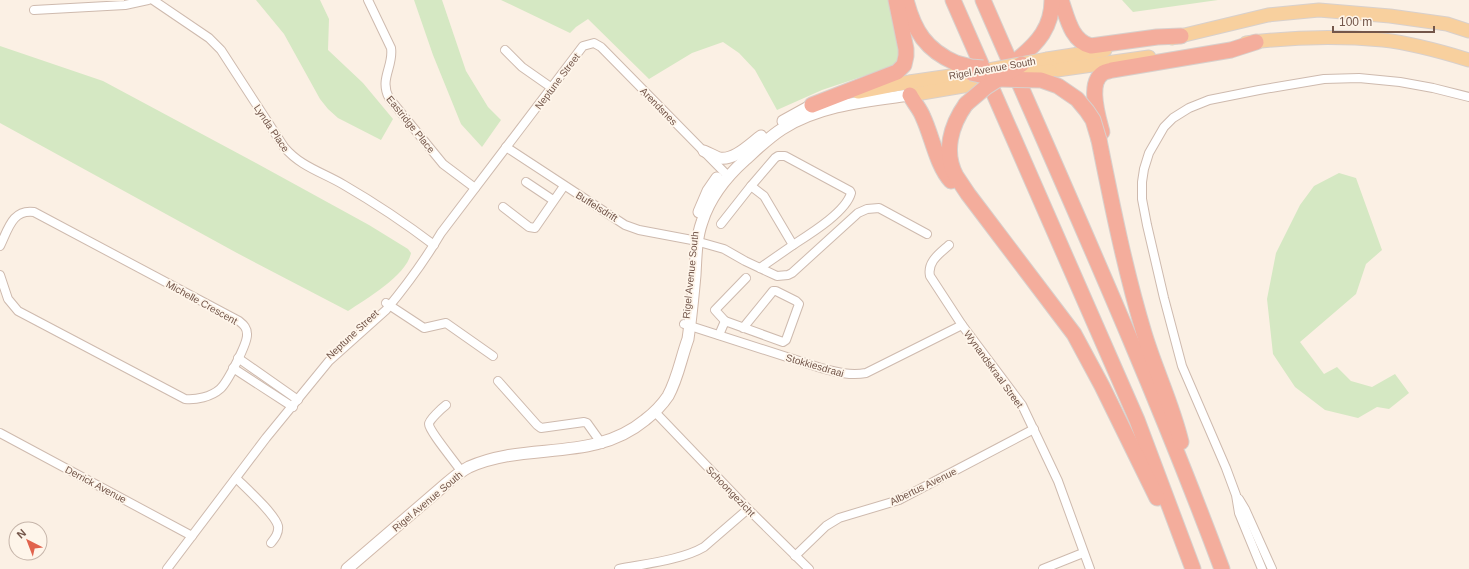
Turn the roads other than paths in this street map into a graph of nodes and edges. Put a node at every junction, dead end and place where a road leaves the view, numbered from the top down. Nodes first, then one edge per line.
1 (148, 0) edge
2 (153, 0) edge
3 (368, 0) edge
4 (896, 0) edge
5 (906, 0) edge
6 (953, 0) edge
7 (983, 0) edge
8 (1052, 0) edge
9 (1061, 0) edge
10 (34, 10) dead end
11 (1469, 31) edge
12 (1181, 36) junction
13 (1256, 42) junction
14 (586, 44) joint
15 (505, 50) dead end
16 (1469, 60) edge
17 (1048, 65) junction
18 (1001, 72) junction
19 (951, 76) junction
20 (552, 88) junction
21 (909, 89) junction
22 (1469, 97) edge
23 (812, 105) junction
24 (766, 133) junction
25 (506, 147) junction
26 (704, 151) junction
27 (726, 174) junction
28 (526, 182) dead end
29 (564, 186) junction
30 (751, 186) junction
31 (475, 188) junction
32 (1109, 193) junction
33 (554, 200) junction
34 (503, 206) dead end
35 (721, 224) dead end
36 (927, 234) dead end
37 (695, 240) junction
38 (433, 244) junction
39 (793, 245) junction
40 (949, 245) dead end
41 (0, 246) edge
42 (1014, 255) junction
43 (760, 268) junction
44 (746, 278) dead end
45 (0, 279) edge
46 (387, 304) junction
47 (725, 322) junction
48 (687, 325) junction
49 (962, 325) junction
50 (743, 328) junction
51 (719, 335) junction
52 (493, 356) dead end
53 (238, 358) junction
54 (233, 368) junction
55 (498, 381) dead end
56 (294, 402) junction
57 (446, 405) dead end
58 (655, 412) junction
59 (1034, 429) junction
60 (0, 433) edge
61 (602, 444) junction
62 (461, 471) junction
63 (236, 478) junction
64 (1191, 487) junction
65 (1236, 495) junction
66 (748, 509) junction
67 (192, 536) junction
68 (271, 544) dead end
69 (1083, 553) junction
70 (795, 556) junction
71 (1192, 566) edge
72 (168, 569) edge
73 (347, 569) edge
74 (619, 569) edge
75 (809, 569) edge
76 (1043, 569) edge
77 (1090, 569) edge
78 (1222, 569) edge
79 (1262, 569) edge
80 (1272, 569) edge

1 - 10 street
2 - 38 street, Lynda Place
3 - 31 street, Eastridge Place
4 - 23 highway
5 - 19 highway
6 - 71 highway
7 - 64 highway
8 - 18 highway
9 - 12 highway
11 - 12 main road, Rigel Avenue South
12 - 17 main road, Rigel Avenue South
13 - 16 main road, Rigel Avenue South
13 - 17 main road, Rigel Avenue South
13 - 32 highway
14 - 20 street, Neptune Street
14 - 26 street, Arendsnes
15 - 20 street
17 - 18 main road, Rigel Avenue South, bridge
18 - 19 main road, Rigel Avenue South
18 - 19 highway, bridge
18 - 32 highway, bridge
18 - 42 highway, bridge
19 - 21 main road, Rigel Avenue South
20 - 25 street, Neptune Street
21 - 23 main road, Rigel Avenue South
21 - 27 main road, Rigel Avenue South
21 - 42 highway
22 - 65 street
23 - 24 main road, Rigel Avenue South
24 - 26 main road
24 - 27 main road, Rigel Avenue South
25 - 29 street, Buffelsdrift
25 - 31 street, Neptune Street
26 - 27 street, Arendsnes
27 - 37 main road, Rigel Avenue South
28 - 33 street
29 - 33 street
29 - 37 street, Buffelsdrift
30 - 35 street
30 - 39 street
30 - 39 street
31 - 38 street, Neptune Street
32 - 64 highway
33 - 34 street
36 - 43 street, Buffelsdrift
37 - 43 street, Buffelsdrift
37 - 48 main road, Rigel Avenue South
38 - 46 street, Neptune Street
39 - 43 street
40 - 49 street, Wynandskraal Street
41 - 53 street, Michelle Crescent
42 - 71 highway
44 - 47 street
45 - 54 street, Michelle Crescent
46 - 52 street
46 - 56 street, Neptune Street
47 - 50 street
47 - 51 street
48 - 51 street, Stokkiesdraai
48 - 58 main road, Rigel Avenue South
49 - 51 street, Stokkiesdraai
49 - 59 street, Wynandskraal Street
50 - 50 street
53 - 54 street, Michelle Crescent
53 - 56 street
54 - 56 street
55 - 61 street
56 - 63 street, Neptune Street
57 - 62 street
58 - 61 main road, Rigel Avenue South
58 - 66 street, Schoongezicht
59 - 69 street, Wynandskraal Street
59 - 70 street, Albertus Avenue
60 - 67 street, Derrick Avenue
61 - 62 main road, Rigel Avenue South
62 - 73 main road, Rigel Avenue South
63 - 67 street, Neptune Street
63 - 68 street
64 - 78 highway
65 - 79 street
65 - 80 street
66 - 70 street, Schoongezicht
66 - 74 street
67 - 72 street, Neptune Street
69 - 76 street
69 - 77 street, Wynandskraal Street
70 - 75 street, Schoongezicht

